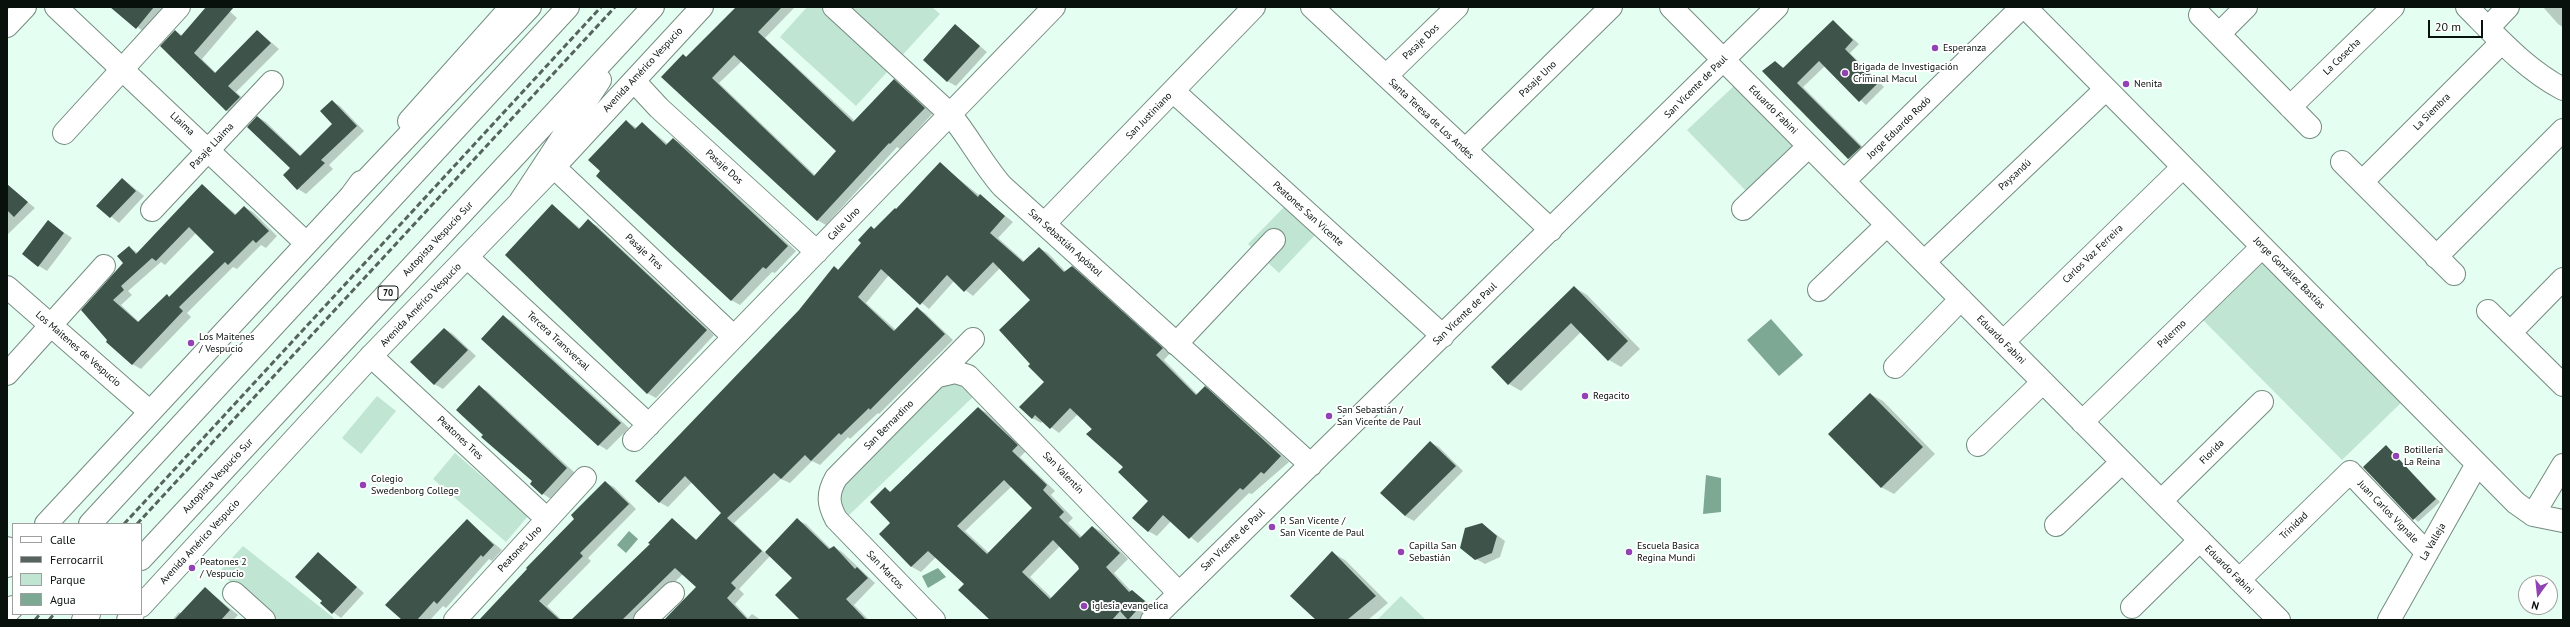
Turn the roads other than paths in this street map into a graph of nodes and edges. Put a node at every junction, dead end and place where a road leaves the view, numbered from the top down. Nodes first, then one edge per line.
1 (25, 7) edge
2 (56, 7) edge
3 (179, 7) edge
4 (511, 7) edge
5 (530, 7) edge
6 (568, 7) edge
7 (653, 7) edge
8 (702, 7) edge
9 (834, 7) edge
10 (1054, 7) edge
11 (1254, 7) edge
12 (1312, 7) edge
13 (1457, 7) edge
14 (1611, 7) edge
15 (1671, 7) edge
16 (1777, 7) edge
17 (2024, 7) edge
18 (2246, 7) edge
19 (2393, 7) edge
20 (2467, 7) edge
21 (2508, 7) edge
22 (2200, 15) dead end
23 (7, 26) edge
24 (635, 26) junction
25 (2219, 34) junction
26 (2495, 35) junction
27 (1724, 60) junction
28 (122, 69) junction
29 (1386, 76) junction
30 (634, 81) junction
31 (272, 82) dead end
32 (2106, 89) junction
33 (1173, 91) junction
34 (2561, 92) edge
35 (2290, 107) junction
36 (950, 114) junction
37 (2310, 127) dead end
38 (2563, 130) edge
39 (64, 133) dead end
40 (1809, 146) junction
41 (209, 150) junction
42 (1465, 150) junction
43 (2342, 162) dead end
44 (554, 167) junction
45 (2183, 167) junction
46 (1844, 181) junction
47 (2362, 182) junction
48 (350, 197) junction
49 (521, 200) junction
50 (1744, 209) dead end
51 (152, 210) dead end
52 (1044, 224) junction
53 (1887, 225) junction
54 (1550, 230) junction
55 (1274, 240) dead end
56 (306, 243) junction
57 (2262, 247) junction
58 (817, 252) junction
59 (467, 257) junction
60 (2436, 257) junction
61 (1924, 262) junction
62 (104, 266) dead end
63 (2454, 274) dead end
64 (2563, 279) edge
65 (7, 287) edge
66 (1819, 290) dead end
67 (1961, 299) junction
68 (2488, 311) dead end
69 (51, 325) junction
70 (2510, 333) junction
71 (1443, 336) junction
72 (734, 337) junction
73 (973, 339) dead end
74 (2004, 342) junction
75 (1176, 344) junction
76 (371, 356) junction
77 (1895, 367) dead end
78 (7, 374) edge
79 (938, 376) junction
80 (2043, 382) junction
81 (2563, 385) edge
82 (2262, 402) dead end
83 (150, 411) junction
84 (2082, 422) junction
85 (649, 425) junction
86 (634, 440) dead end
87 (1978, 445) dead end
88 (2122, 462) junction
89 (2478, 464) junction
90 (2563, 464) edge
91 (1310, 465) junction
92 (2350, 472) joint
93 (585, 478) dead end
94 (2161, 502) junction
95 (2533, 515) junction
96 (547, 519) junction
97 (836, 519) joint
98 (2563, 521) edge
99 (47, 523) edge
100 (91, 523) edge
101 (2056, 526) dead end
102 (2200, 540) junction
103 (2427, 553) junction
104 (142, 558) edge
105 (2239, 580) junction
106 (234, 593) dead end
107 (673, 593) dead end
108 (1179, 593) junction
109 (142, 605) edge
110 (2132, 607) dead end
111 (264, 620) edge
112 (455, 620) edge
113 (645, 620) edge
114 (934, 620) edge
115 (1152, 620) edge
116 (2279, 620) edge
117 (2389, 620) edge

1 - 23 main road
2 - 28 main road, Llaima
3 - 28 main road
4 - 48 main road
5 - 48 main road
6 - 100 main road
7 - 24 main road, Autopista Vespucio Sur / 70
8 - 30 main road, Avenida Américo Vespucio
9 - 36 main road, San Sebastián Apóstol
10 - 36 main road, Calle Uno
11 - 33 main road, San Justiniano
12 - 29 main road, Santa Teresa de Los Andes
13 - 29 main road, Pasaje Dos
14 - 42 main road, Pasaje Uno
15 - 27 main road, Eduardo Fabini
16 - 27 main road, San Vicente de Paul
17 - 32 main road, Jorge González Bastías
17 - 46 main road, Jorge Eduardo Rodó
18 - 25 main road
19 - 35 main road, La Cosecha
20 - 26 main road
21 - 26 main road, La Siembra
22 - 25 main road
24 - 49 main road
24 - 104 main road, Autopista Vespucio Sur / 70
25 - 35 main road
26 - 34 main road
26 - 47 main road, La Siembra
27 - 40 main road, Eduardo Fabini
27 - 54 main road, San Vicente de Paul
28 - 39 main road
28 - 41 main road, Llaima
29 - 42 main road, Santa Teresa de Los Andes
30 - 44 main road, Avenida Américo Vespucio
30 - 58 main road, Pasaje Dos
31 - 41 main road, Pasaje Llaima
32 - 45 main road, Jorge González Bastías
32 - 61 main road, Paysandú
33 - 52 main road, San Justiniano
33 - 71 main road, Peatones San Vicente
35 - 37 main road
36 - 52 main road, San Sebastián Apóstol
36 - 58 main road, Calle Uno
38 - 60 main road
40 - 46 main road, Eduardo Fabini
40 - 50 main road
41 - 51 main road, Pasaje Llaima
41 - 56 main road, Llaima
42 - 54 main road, Santa Teresa de Los Andes
43 - 47 main road
44 - 49 main road, Avenida Américo Vespucio
44 - 72 main road, Pasaje Tres
45 - 57 main road, Jorge González Bastías
45 - 74 main road, Carlos Vaz Ferreira
46 - 53 main road, Eduardo Fabini
47 - 60 main road
48 - 56 main road
49 - 59 main road, Avenida Américo Vespucio
52 - 75 main road, San Sebastián Apóstol
53 - 61 main road, Eduardo Fabini
53 - 66 main road
54 - 71 main road, San Vicente de Paul
55 - 75 main road
56 - 83 main road
57 - 84 main road, Palermo
57 - 89 main road, Jorge González Bastías
58 - 72 main road, Calle Uno
59 - 76 main road, Avenida Américo Vespucio
59 - 85 main road, Tercera Transversal
60 - 63 main road
61 - 67 main road, Eduardo Fabini
62 - 69 main road
64 - 70 main road
65 - 69 main road, Los Maitenes de Vespucio
67 - 74 main road, Eduardo Fabini
67 - 77 main road
68 - 70 main road
69 - 78 main road
69 - 83 main road, Los Maitenes de Vespucio
70 - 81 main road
71 - 91 main road, San Vicente de Paul
72 - 85 main road, Calle Uno
73 - 79 main road, San Bernardino
74 - 80 main road, Eduardo Fabini
75 - 91 main road, San Sebastián Apóstol
76 - 96 main road, Peatones Tres
76 - 109 main road, Avenida Américo Vespucio
79 - 97 main road, San Bernardino
79 - 108 main road, San Valentín
80 - 84 main road, Eduardo Fabini
80 - 87 main road
82 - 94 main road, Florida
83 - 99 main road
84 - 88 main road, Eduardo Fabini
85 - 86 main road, Calle Uno
88 - 94 main road, Eduardo Fabini
88 - 101 main road
89 - 95 main road, Jorge González Bastías
89 - 103 main road, La Valleja
90 - 95 main road
91 - 108 main road, San Vicente de Paul
92 - 103 main road, Juan Carlos Vignale
92 - 105 main road, Trinidad
93 - 96 main road, Peatones Uno
94 - 102 main road, Eduardo Fabini
95 - 98 main road, Jorge González Bastías
96 - 112 main road, Peatones Uno
97 - 114 main road, San Marcos
102 - 105 main road, Eduardo Fabini
102 - 110 main road
103 - 117 main road, La Valleja
105 - 116 main road, Eduardo Fabini
106 - 111 main road
107 - 113 main road
108 - 115 main road, San Vicente de Paul

